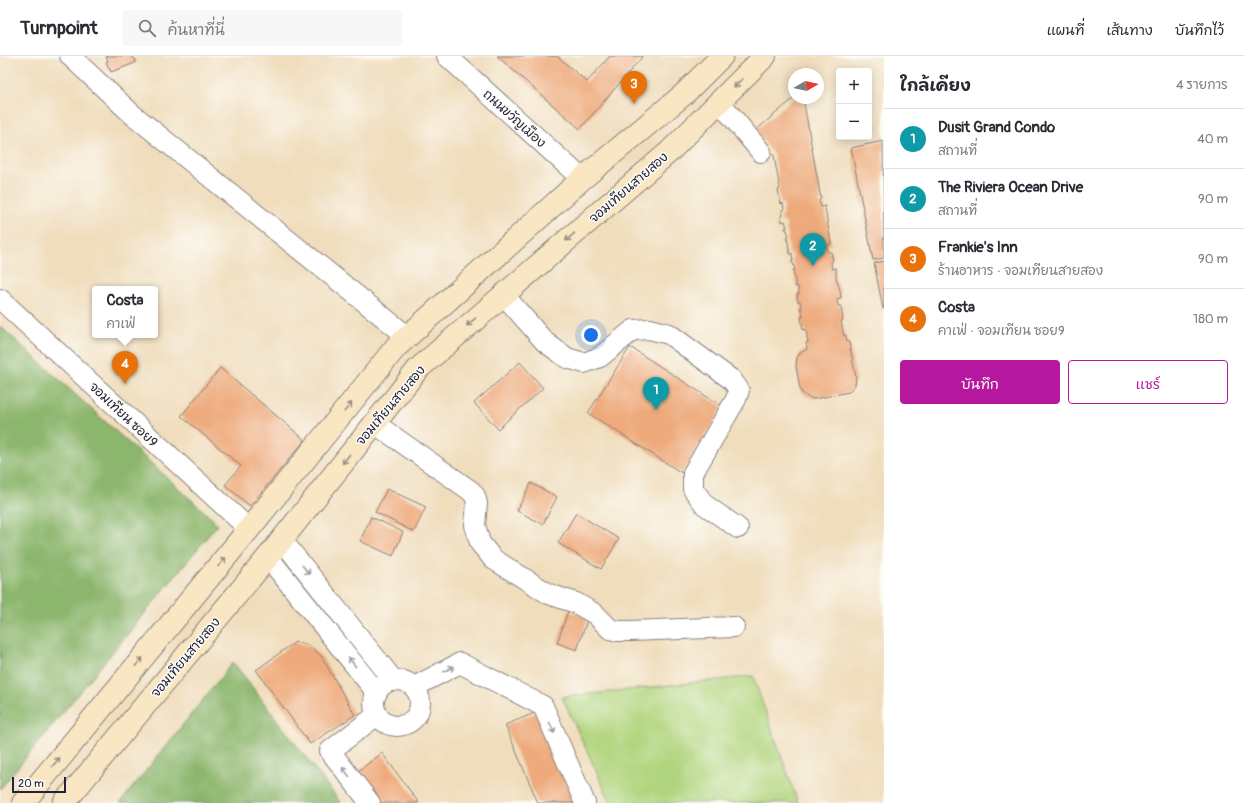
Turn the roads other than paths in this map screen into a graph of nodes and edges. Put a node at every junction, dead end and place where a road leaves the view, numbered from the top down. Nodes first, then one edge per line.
1 (70, 56) edge
2 (447, 56) edge
3 (722, 56) edge
4 (765, 56) edge
5 (719, 102) junction
6 (761, 152) dead end
7 (582, 179) junction
8 (504, 294) junction
9 (0, 299) edge
10 (408, 337) junction
11 (374, 423) junction
12 (738, 528) dead end
13 (249, 529) junction
14 (282, 540) junction
15 (268, 557) junction
16 (734, 627) dead end
17 (394, 681) junction
18 (414, 687) junction
19 (377, 693) junction
20 (377, 715) junction
21 (22, 803) edge
22 (64, 803) edge
23 (370, 803) edge
24 (585, 803) edge

1 - 10 street
2 - 7 street, ถนนขวัญเมือง
3 - 7 main road
4 -> 5 main road, จอมเทียนสายสอง
5 - 6 street
5 -> 8 main road, จอมเทียนสายสอง
7 - 10 main road
8 -> 11 main road, จอมเทียนสายสอง
8 - 12 street
9 - 13 street, จอมเทียน ซอย9
13 -> 10 main road
11 -> 14 main road, จอมเทียนสายสอง
11 - 16 street
21 -> 13 main road
14 - 15 main road, จอมเทียนสายสอง
14 -> 17 street
19 -> 15 street
15 - 22 main road, จอมเทียนสายสอง
17 - 18 street
17 - 19 street
18 - 20 street
18 -> 24 street
19 - 20 street
23 -> 20 street

